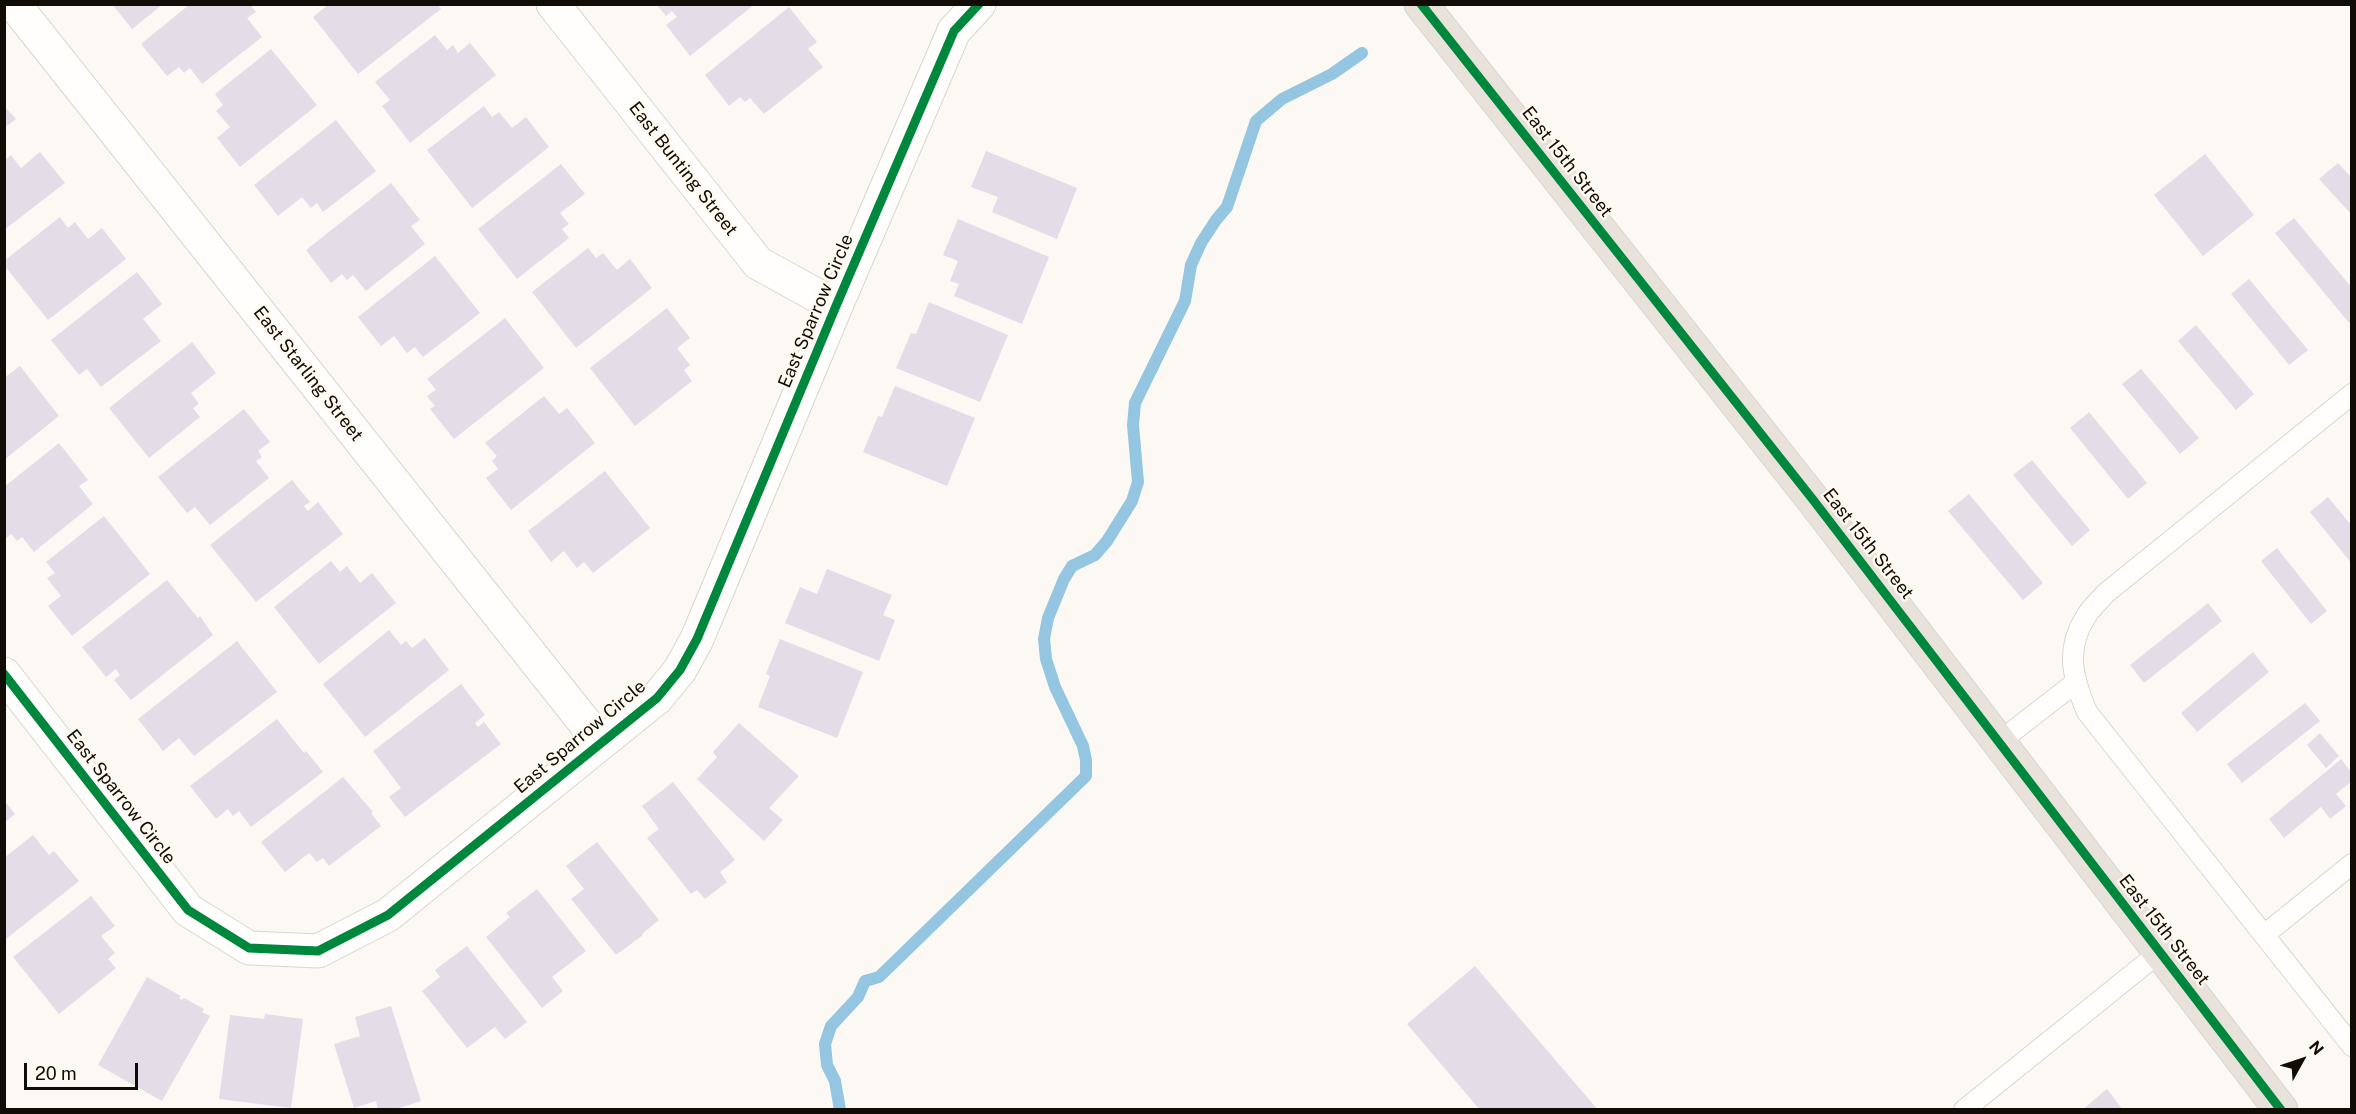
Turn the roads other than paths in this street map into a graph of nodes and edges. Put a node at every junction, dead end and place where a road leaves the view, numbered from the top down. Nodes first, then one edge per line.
1 (14, 4) edge
2 (553, 4) edge
3 (979, 4) edge
4 (1421, 4) edge
5 (836, 306) junction
6 (2352, 394) edge
7 (4, 674) edge
8 (2075, 683) junction
9 (1999, 742) junction
10 (601, 743) junction
11 (2352, 864) edge
12 (2264, 935) junction
13 (2160, 952) junction
14 (2352, 1046) edge
15 (1964, 1110) edge
16 (2281, 1110) edge

1 - 10 street, East Starling Street
2 - 5 street, East Bunting Street
3 - 5 street, East Sparrow Circle
4 - 9 main road, East 15th Street
5 - 10 street, East Sparrow Circle
6 - 8 lane
7 - 10 street, East Sparrow Circle
8 - 9 lane
8 - 12 lane
9 - 13 main road, East 15th Street
11 - 12 lane
12 - 14 lane
13 - 15 lane
13 - 16 main road, East 15th Street

